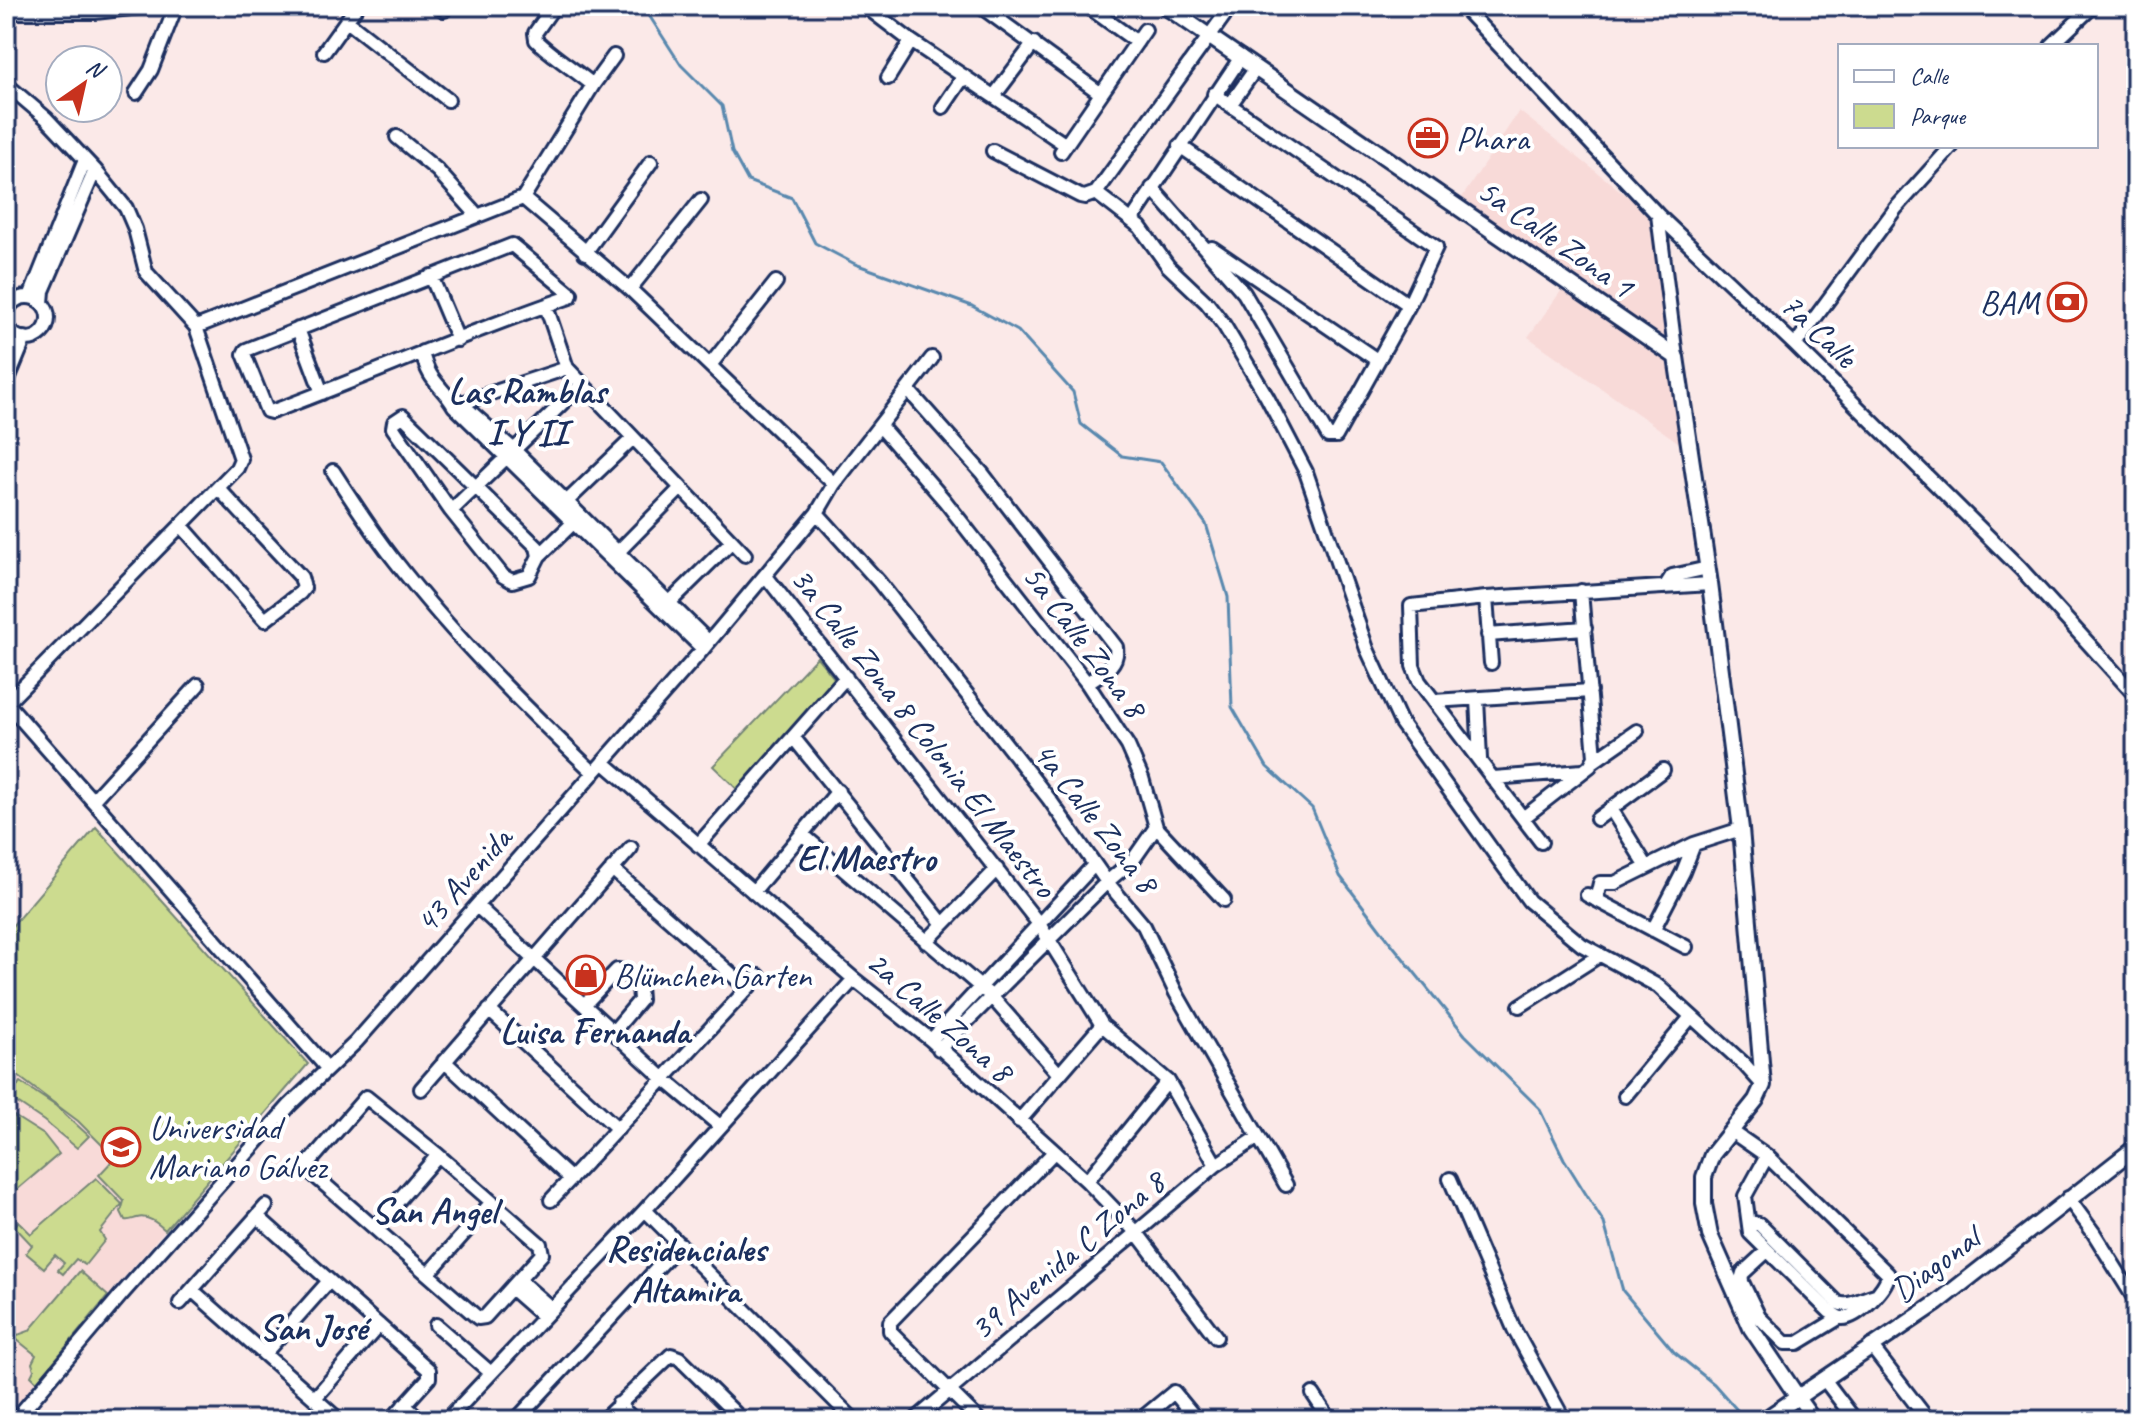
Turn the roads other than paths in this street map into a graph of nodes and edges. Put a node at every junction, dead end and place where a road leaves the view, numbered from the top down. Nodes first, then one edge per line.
1 (149, 6) edge
2 (176, 6) edge
3 (338, 6) edge
4 (554, 6) edge
5 (865, 6) edge
6 (889, 6) edge
7 (1087, 6) edge
8 (1165, 6) edge
9 (1231, 6) edge
10 (1462, 6) edge
11 (2093, 6) edge
12 (985, 7) edge
13 (6, 12) edge
14 (352, 13) edge
15 (881, 18) junction
16 (1145, 30) dead end
17 (1210, 36) junction
18 (911, 41) junction
19 (1137, 42) junction
20 (1034, 43) junction
21 (2053, 44) edge
22 (324, 52) dead end
23 (614, 56) dead end
24 (1241, 57) junction
25 (1256, 68) junction
26 (964, 76) junction
27 (888, 78) dead end
28 (1224, 80) junction
29 (6, 84) edge
30 (593, 85) junction
31 (1240, 91) junction
32 (136, 93) dead end
33 (1100, 93) junction
34 (1214, 94) junction
35 (994, 96) junction
36 (448, 100) dead end
37 (1230, 105) junction
38 (943, 107) dead end
39 (397, 137) dead end
40 (1180, 146) junction
41 (1950, 148) edge
42 (993, 151) dead end
43 (85, 160) junction
44 (651, 162) dead end
45 (95, 170) junction
46 (1152, 188) junction
47 (1096, 193) junction
48 (523, 198) junction
49 (701, 200) dead end
50 (1136, 214) dead end
51 (1658, 215) junction
52 (478, 216) junction
53 (1199, 239) junction
54 (585, 253) junction
55 (431, 276) junction
56 (776, 282) dead end
57 (630, 289) junction
58 (36, 300) junction
59 (1409, 305) junction
60 (546, 306) junction
61 (196, 327) junction
62 (298, 329) junction
63 (12, 332) junction
64 (25, 338) junction
65 (458, 340) junction
66 (1795, 345) junction
67 (6, 348) edge
68 (422, 352) junction
69 (1676, 357) junction
70 (932, 358) dead end
71 (1377, 360) junction
72 (711, 364) junction
73 (567, 368) junction
74 (6, 384) edge
75 (581, 385) junction
76 (909, 391) junction
77 (322, 393) junction
78 (456, 401) junction
79 (880, 426) junction
80 (632, 439) junction
81 (510, 454) junction
82 (333, 471) dead end
83 (834, 484) junction
84 (476, 487) junction
85 (218, 488) junction
86 (680, 489) junction
87 (563, 505) junction
88 (451, 511) junction
89 (817, 513) junction
90 (574, 522) junction
91 (181, 525) junction
92 (732, 541) junction
93 (615, 555) junction
94 (745, 555) dead end
95 (539, 556) junction
96 (1708, 568) junction
97 (765, 575) junction
98 (1710, 584) junction
99 (1665, 587) junction
100 (1581, 591) junction
101 (1486, 598) junction
102 (666, 606) junction
103 (1585, 628) junction
104 (1488, 635) junction
105 (706, 646) junction
106 (1491, 663) dead end
107 (846, 677) junction
108 (1087, 683) junction
109 (198, 685) dead end
110 (1590, 691) junction
111 (2136, 696) edge
112 (1477, 699) junction
113 (1434, 701) junction
114 (6, 703) edge
115 (1637, 731) dead end
116 (793, 737) junction
117 (1480, 759) junction
118 (1589, 766) junction
119 (598, 768) junction
120 (1663, 770) dead end
121 (1494, 778) junction
122 (838, 791) junction
123 (93, 800) junction
124 (1611, 809) junction
125 (1523, 818) junction
126 (1597, 819) dead end
127 (1156, 827) junction
128 (1741, 829) junction
129 (802, 834) junction
130 (1541, 842) dead end
131 (1694, 844) junction
132 (698, 845) junction
133 (631, 848) dead end
134 (1094, 865) junction
135 (1647, 867) junction
136 (612, 869) junction
137 (997, 869) junction
138 (1107, 882) junction
139 (753, 892) junction
140 (1224, 900) dead end
141 (478, 907) junction
142 (943, 924) junction
143 (1039, 924) junction
144 (1653, 930) junction
145 (1049, 938) junction
146 (926, 942) junction
147 (1686, 947) dead end
148 (1600, 955) junction
149 (535, 960) junction
150 (759, 976) dead end
151 (854, 979) junction
152 (979, 985) junction
153 (747, 988) junction
154 (991, 996) junction
155 (584, 1005) junction
156 (1520, 1006) dead end
157 (489, 1010) junction
158 (1690, 1018) junction
159 (1102, 1025) junction
160 (613, 1032) junction
161 (935, 1044) junction
162 (444, 1061) junction
163 (327, 1068) junction
164 (1059, 1074) junction
165 (664, 1079) junction
166 (1168, 1081) junction
167 (1763, 1085) junction
168 (421, 1089) dead end
169 (1625, 1096) dead end
170 (1019, 1121) junction
171 (720, 1126) junction
172 (618, 1129) junction
173 (1731, 1131) junction
174 (1257, 1138) junction
175 (2136, 1147) edge
176 (1054, 1152) junction
177 (438, 1155) junction
178 (1767, 1156) junction
179 (1216, 1165) junction
180 (571, 1179) junction
181 (1450, 1179) dead end
182 (1087, 1181) junction
183 (1286, 1185) dead end
184 (2068, 1198) junction
185 (551, 1200) dead end
186 (492, 1202) junction
187 (645, 1210) junction
188 (1749, 1222) junction
189 (376, 1226) junction
190 (1137, 1233) junction
191 (680, 1244) junction
192 (1767, 1251) junction
193 (429, 1273) junction
194 (329, 1281) junction
195 (516, 1285) junction
196 (192, 1290) junction
197 (1875, 1295) junction
198 (2136, 1301) edge
199 (180, 1303) dead end
200 (548, 1313) junction
201 (1839, 1318) junction
202 (379, 1325) junction
203 (436, 1325) dead end
204 (1216, 1337) dead end
205 (1871, 1346) junction
206 (264, 1354) junction
207 (491, 1373) junction
208 (1824, 1379) junction
209 (950, 1392) junction
210 (1313, 1394) dead end
211 (1797, 1396) junction
212 (315, 1398) junction
213 (618, 1404) junction
214 (404, 1405) junction
215 (1925, 1416) dead end
216 (395, 1419) edge
217 (916, 1419) edge
218 (1766, 1419) edge
219 (15, 1420) edge
220 (339, 1420) edge
221 (421, 1420) edge
222 (447, 1420) edge
223 (516, 1420) edge
224 (603, 1420) edge
225 (634, 1420) edge
226 (742, 1420) edge
227 (854, 1420) edge
228 (979, 1420) edge
229 (1140, 1420) edge
230 (1197, 1420) edge
231 (1330, 1420) edge
232 (1564, 1420) edge
233 (1814, 1420) edge
234 (1855, 1420) edge

1 - 13 street
2 - 32 street
3 - 14 street
4 - 30 street
5 - 15 street
6 - 15 street
7 - 19 street
8 - 17 street, 5a Calle Zona 1
9 - 17 street
10 - 51 street, 7a Calle
11 - 21 street
12 - 20 street
14 - 22 street
14 - 36 street
15 - 18 street
16 - 19 street
17 - 24 street, 5a Calle Zona 1
17 - 47 street
18 - 26 street
18 - 27 street
19 - 33 street
20 - 33 street
20 - 35 street
23 - 30 street
24 - 25 street, 5a Calle Zona 1
24 - 28 street
25 - 31 street
25 - 69 street, 5a Calle Zona 1
26 - 35 street
26 - 38 street
28 - 31 street
28 - 34 street
29 - 43 street
30 - 48 street
31 - 37 street
33 - 35 street
34 - 37 street
34 - 40 street
37 - 59 street
39 - 52 street
40 - 46 street
40 - 59 street
41 - 66 street
42 - 47 street
43 - 45 street
43 - 58 street
44 - 54 street
45 - 58 street
45 - 61 street
46 - 50 street
46 - 53 street
47 - 148 street
48 - 52 street
48 - 54 street
49 - 57 street
51 - 66 street, 7a Calle
51 - 69 street
52 - 61 street
53 - 71 street
53 - 71 street
54 - 57 street
55 - 60 street
55 - 62 street
55 - 65 street
56 - 72 street
57 - 72 street
58 - 63 street
58 - 64 street
59 - 71 street
60 - 65 street
60 - 73 street
61 - 85 street
62 - 77 street
62 - 77 street
63 - 64 street
63 - 67 street
64 - 74 street
65 - 68 street
66 - 111 street, 7a Calle
68 - 77 street
68 - 78 street
69 - 96 street
70 - 76 street, 43 Avenida
72 - 83 street
73 - 75 street
73 - 78 street
75 - 80 street
75 - 81 street
76 - 79 street, 43 Avenida
76 - 108 street
78 - 81 street
79 - 83 street, 43 Avenida
79 - 108 street, 5a Calle Zona 8
80 - 86 street
80 - 87 street
81 - 84 street
81 - 87 street
82 - 119 street, 2a Calle Zona 8
83 - 89 street, 43 Avenida
84 - 88 street
84 - 88 street
84 - 95 street
85 - 91 street
85 - 91 street
86 - 92 street
86 - 93 street
87 - 90 street
87 - 93 street
88 - 95 street
89 - 97 street, 43 Avenida
89 - 134 street, 4a Calle Zona 8
90 - 93 street
90 - 95 street
91 - 114 street
92 - 94 street
92 - 102 street
93 - 102 street
96 - 98 street
96 - 99 street
97 - 105 street, 43 Avenida
97 - 107 street, 3a Calle Zona 8 Colonia El Maestro
98 - 99 street
98 - 128 street
99 - 100 street
100 - 101 street
100 - 103 street
101 - 104 street
101 - 113 street
102 - 105 street
103 - 104 street
103 - 110 street
104 - 106 street
105 - 119 street, 43 Avenida
107 - 116 street
107 - 137 street, 3a Calle Zona 8 Colonia El Maestro
108 - 127 street, 5a Calle Zona 8
109 - 123 street
110 - 112 street
110 - 118 street
112 - 113 street
112 - 117 street
113 - 117 street
114 - 123 street
115 - 118 street
116 - 122 street
116 - 132 street
117 - 121 street
118 - 121 street
118 - 125 street
119 - 132 street, 2a Calle Zona 8
119 - 141 street, 43 Avenida
120 - 124 street
121 - 125 street
122 - 129 street
122 - 142 street
123 - 163 street
124 - 126 street
124 - 135 street
125 - 130 street
127 - 138 street
127 - 140 street, 5a Calle Zona 8
128 - 131 street
128 - 167 street
129 - 139 street
129 - 146 street
131 - 135 street
131 - 144 street
132 - 139 street, 2a Calle Zona 8
133 - 136 street
134 - 138 street, 4a Calle Zona 8
134 - 143 street
135 - 144 street
136 - 149 street
136 - 153 street
137 - 142 street
137 - 143 street, 3a Calle Zona 8 Colonia El Maestro
138 - 145 street
138 - 174 street, 4a Calle Zona 8
139 - 151 street, 2a Calle Zona 8
141 - 149 street
141 - 163 street, 43 Avenida
142 - 146 street
143 - 145 street, 3a Calle Zona 8 Colonia El Maestro
143 - 152 street
144 - 147 street
145 - 154 street
145 - 159 street, 3a Calle Zona 8 Colonia El Maestro
146 - 152 street
148 - 156 street
148 - 158 street
149 - 155 street
149 - 157 street
150 - 153 street
151 - 161 street, 2a Calle Zona 8
151 - 171 street
152 - 154 street
152 - 161 street
153 - 165 street
154 - 161 street
154 - 164 street
155 - 160 street
155 - 160 street
157 - 162 street
157 - 172 street
158 - 167 street
158 - 169 street
159 - 164 street
159 - 166 street, 3a Calle Zona 8 Colonia El Maestro
160 - 165 street
161 - 170 street, 2a Calle Zona 8
162 - 168 street
162 - 180 street
163 - 219 street, 43 Avenida
164 - 170 street
165 - 171 street
165 - 172 street
166 - 179 street, 3a Calle Zona 8 Colonia El Maestro
166 - 182 street
167 - 173 street
170 - 176 street, 2a Calle Zona 8
171 - 187 street
172 - 180 street
173 - 178 street
173 - 211 street
174 - 179 street, 39 Avenida C Zona 8
174 - 183 street, 4a Calle Zona 8
175 - 184 street, Diagonal
176 - 182 street, 2a Calle Zona 8
176 - 209 street
177 - 186 street
177 - 189 street
177 - 189 street
178 - 188 street
178 - 197 street
179 - 190 street, 39 Avenida C Zona 8
180 - 185 street
181 - 232 street
182 - 190 street, 2a Calle Zona 8
184 - 198 street
184 - 205 street, Diagonal
186 - 193 street
186 - 195 street
187 - 191 street
187 - 200 street
188 - 192 street
188 - 197 street
189 - 193 street
190 - 204 street, 2a Calle Zona 8
190 - 209 street, 39 Avenida C Zona 8
191 - 223 street
191 - 227 street
192 - 201 street
192 - 201 street
193 - 195 street
194 - 196 street
194 - 202 street
194 - 206 street
195 - 200 street
196 - 199 street
196 - 206 street
197 - 201 street
200 - 207 street
202 - 212 street
202 - 214 street
203 - 207 street
205 - 208 street, Diagonal
205 - 215 street
206 - 212 street
207 - 222 street
208 - 211 street, Diagonal
208 - 234 street
209 - 217 street, 39 Avenida C Zona 8
209 - 228 street
210 - 231 street
211 - 218 street, Diagonal
211 - 233 street
212 - 220 street
213 - 224 street
213 - 225 street
213 - 226 street
214 - 216 street
214 - 221 street
229 - 230 street

